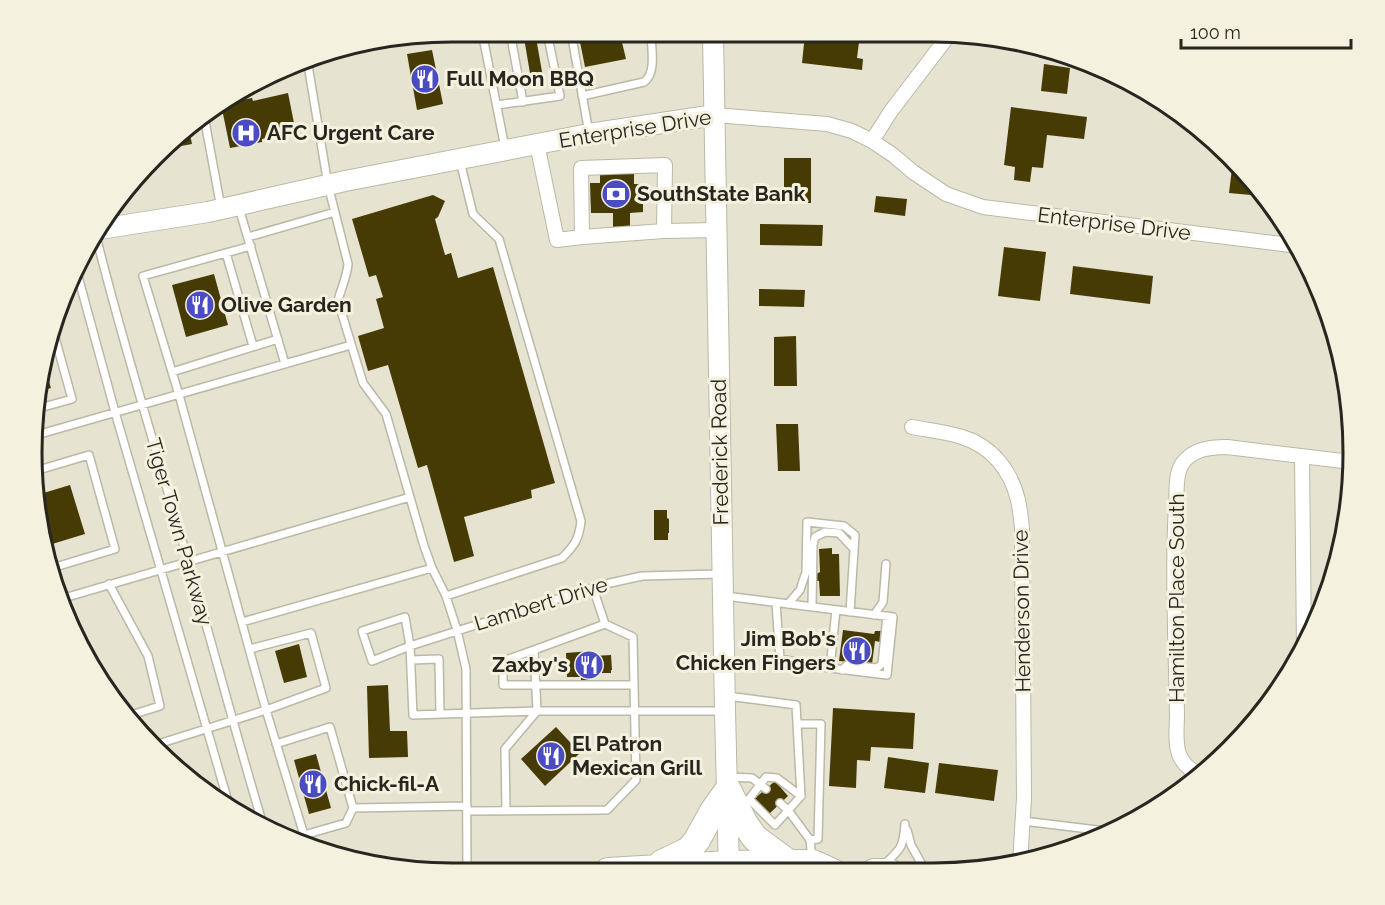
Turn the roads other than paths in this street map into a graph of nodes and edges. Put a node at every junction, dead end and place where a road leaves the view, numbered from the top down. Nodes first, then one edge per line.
1 (484, 42) edge
2 (512, 42) edge
3 (549, 42) edge
4 (573, 42) edge
5 (651, 42) edge
6 (713, 42) edge
7 (943, 42) edge
8 (309, 68) edge
9 (582, 96) junction
10 (523, 102) junction
11 (497, 105) junction
12 (715, 115) junction
13 (206, 124) edge
14 (589, 134) junction
15 (872, 141) junction
16 (537, 144) junction
17 (505, 150) junction
18 (460, 159) junction
19 (328, 185) junction
20 (230, 207) junction
21 (335, 212) junction
22 (109, 227) edge
23 (717, 230) junction
24 (664, 231) junction
25 (248, 237) junction
26 (582, 237) junction
27 (98, 245) edge
28 (1287, 245) edge
29 (251, 246) junction
30 (226, 254) junction
31 (79, 281) edge
32 (278, 339) junction
33 (57, 344) edge
34 (351, 345) junction
35 (253, 346) junction
36 (285, 364) junction
37 (172, 372) junction
38 (179, 394) junction
39 (142, 405) junction
40 (45, 406) edge
41 (115, 412) junction
42 (912, 427) dead end
43 (43, 433) edge
44 (1302, 457) junction
45 (1343, 461) edge
46 (43, 469) edge
47 (410, 497) junction
48 (854, 549) junction
49 (222, 551) junction
50 (188, 561) junction
51 (886, 564) dead end
52 (58, 566) edge
53 (432, 568) junction
54 (162, 570) junction
55 (722, 574) junction
56 (110, 584) junction
57 (593, 588) junction
58 (68, 596) edge
59 (446, 596) junction
60 (723, 596) junction
61 (776, 603) junction
62 (788, 604) junction
63 (812, 607) junction
64 (836, 610) junction
65 (850, 612) junction
66 (874, 615) junction
67 (890, 617) junction
68 (242, 622) junction
69 (605, 624) junction
70 (1304, 628) edge
71 (457, 630) junction
72 (410, 646) junction
73 (250, 649) junction
74 (534, 650) junction
75 (411, 660) junction
76 (830, 668) junction
77 (842, 670) junction
78 (536, 685) junction
79 (634, 685) junction
80 (725, 703) junction
81 (266, 710) junction
82 (635, 710) junction
83 (537, 711) junction
84 (136, 713) edge
85 (467, 713) junction
86 (440, 714) junction
87 (232, 722) junction
88 (797, 723) junction
89 (207, 729) junction
90 (162, 743) edge
91 (276, 744) junction
92 (1191, 771) edge
93 (728, 783) junction
94 (763, 786) junction
95 (226, 795) edge
96 (801, 796) junction
97 (780, 803) dead end
98 (353, 808) junction
99 (467, 809) junction
100 (788, 810) junction
101 (506, 811) junction
102 (260, 815) edge
103 (1023, 821) junction
104 (1095, 830) edge
105 (1021, 853) edge
106 (811, 860) edge
107 (467, 863) edge
108 (661, 863) edge
109 (729, 863) edge
110 (780, 863) edge
111 (885, 863) edge
112 (921, 863) edge

1 - 11 lane
2 - 10 lane
3 - 10 lane
4 - 9 lane
5 - 9 lane
6 - 12 main road, Frederick Road
7 - 15 street
8 - 19 lane
9 - 14 lane
10 - 11 lane
11 - 17 lane
12 - 14 main road, Enterprise Drive
12 - 15 street, Enterprise Drive
12 - 23 main road, Frederick Road
13 - 20 lane
14 - 16 main road, Enterprise Drive
15 - 28 street, Enterprise Drive
16 - 17 main road, Enterprise Drive
16 - 26 street
17 - 18 main road, Enterprise Drive
18 - 19 main road, Enterprise Drive
18 - 59 lane
19 - 20 main road, Enterprise Drive
19 - 21 lane
20 - 22 main road, Enterprise Drive
20 - 25 lane
21 - 25 lane
21 - 34 lane
23 - 24 street
23 - 55 main road, Frederick Road
24 - 26 street
24 - 26 street
25 - 29 lane
27 - 39 lane, Tiger Town Parkway
29 - 30 lane
29 - 32 lane
30 - 35 lane
30 - 37 lane
31 - 41 lane, Tiger Town Parkway
32 - 35 lane
32 - 36 lane
33 - 40 lane
34 - 36 lane
34 - 47 lane
35 - 37 lane
36 - 38 lane
37 - 38 lane
38 - 39 lane
38 - 49 lane
39 - 41 lane
39 - 50 lane, Tiger Town Parkway
41 - 43 lane
41 - 54 lane, Tiger Town Parkway
42 - 103 street, Henderson Drive
44 - 45 street, Hamilton Place South
44 - 70 street
44 - 92 street, Hamilton Place South
46 - 52 lane
47 - 49 lane
47 - 53 lane
48 - 62 lane
48 - 63 lane
48 - 65 lane
49 - 50 lane
49 - 68 lane
50 - 54 lane
50 - 87 lane, Tiger Town Parkway
51 - 66 lane
53 - 59 lane
53 - 68 lane
54 - 56 lane
54 - 89 lane, Tiger Town Parkway
55 - 57 lane, Lambert Drive
55 - 60 main road, Frederick Road
56 - 58 lane
56 - 84 lane
57 - 69 lane
57 - 71 lane, Lambert Drive
59 - 71 lane
60 - 61 lane
60 - 80 main road, Frederick Road
61 - 62 lane
61 - 76 lane
62 - 63 lane
63 - 64 lane
64 - 65 lane
64 - 76 lane
65 - 66 lane
66 - 67 lane
67 - 77 lane
67 - 77 lane
68 - 73 lane
69 - 74 lane
69 - 79 lane
71 - 72 lane
71 - 85 lane, Lambert Drive
72 - 72 lane
72 - 75 lane
73 - 81 lane
73 - 81 lane
74 - 78 lane
74 - 78 lane
75 - 86 lane
75 - 86 lane
76 - 77 lane
78 - 79 lane
78 - 83 lane
79 - 82 lane
80 - 82 lane
80 - 88 lane
80 - 93 main road, Frederick Road
81 - 87 lane
81 - 91 lane
82 - 83 lane
82 - 101 lane
83 - 85 lane
83 - 101 lane
85 - 86 lane
85 - 99 lane, Lambert Drive
87 - 89 lane
87 - 102 lane, Tiger Town Parkway
88 - 96 lane
88 - 106 lane
89 - 90 lane
89 - 95 lane, Tiger Town Parkway
91 - 98 lane
91 - 98 lane
93 - 94 lane
93 - 106 highway
93 - 108 highway
93 - 109 main road, Frederick Road
94 - 96 lane
94 - 100 lane
96 - 100 lane
97 - 100 lane
98 - 99 lane
99 - 101 lane
99 - 107 lane, Lambert Drive
100 - 106 lane
103 - 104 lane
103 - 105 street, Henderson Drive
106 - 110 highway
111 - 112 lane

